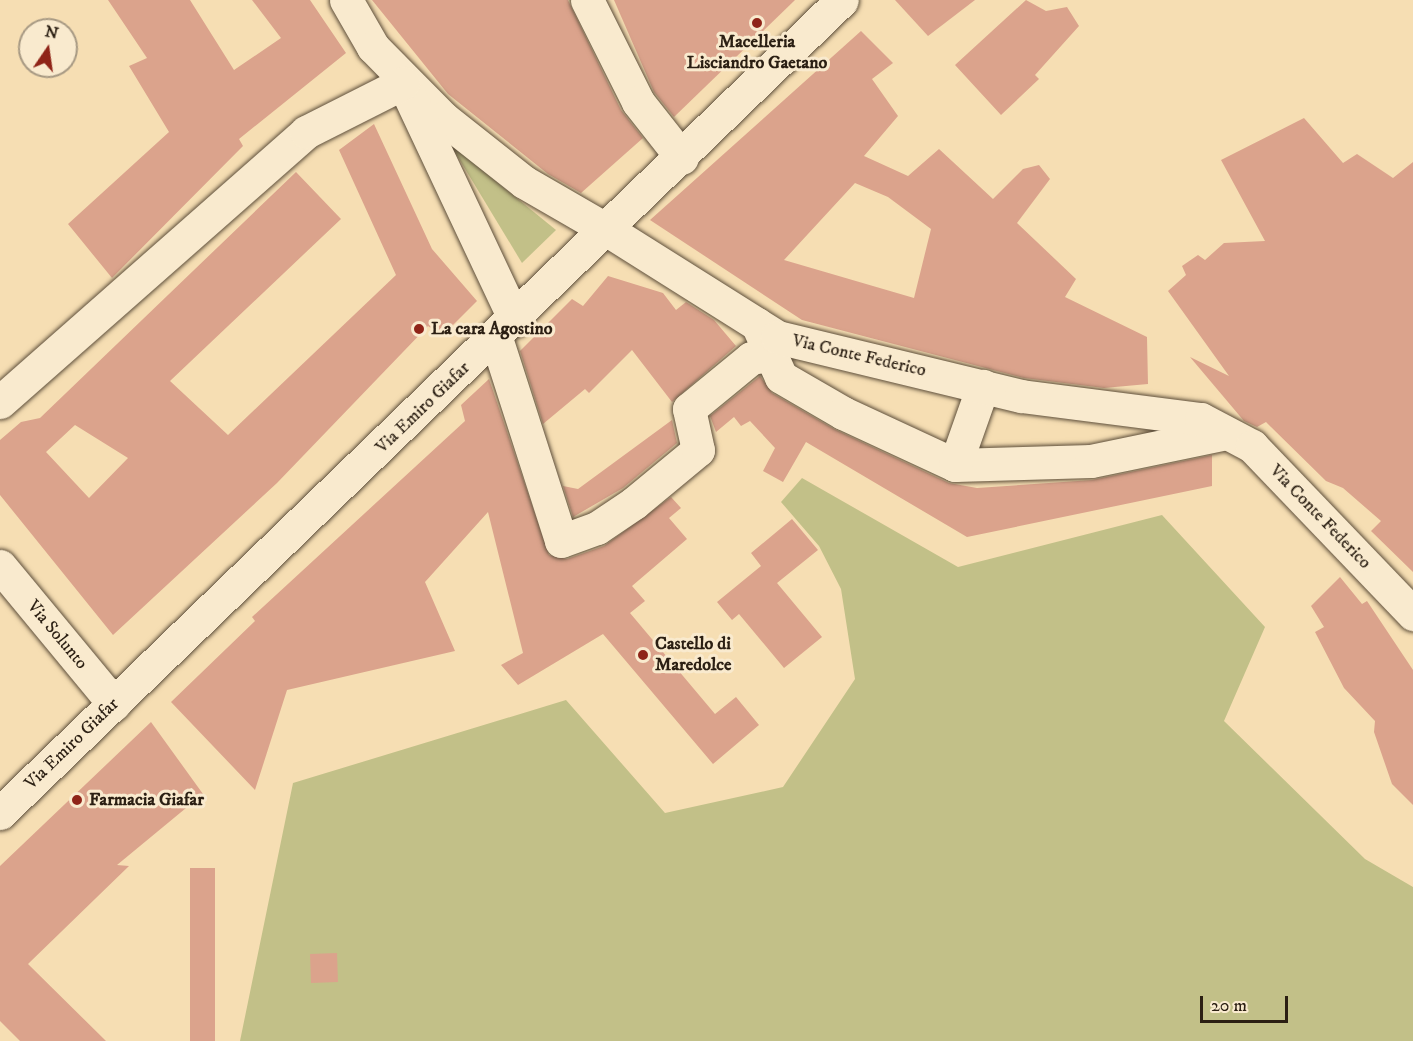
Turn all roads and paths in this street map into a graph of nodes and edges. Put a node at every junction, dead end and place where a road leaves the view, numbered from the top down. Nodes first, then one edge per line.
1 (346, 0) edge
2 (587, 0) edge
3 (842, 0) edge
4 (403, 83) junction
5 (682, 158) junction
6 (609, 231) junction
7 (757, 324) junction
8 (506, 329) junction
9 (770, 355) junction
10 (983, 386) junction
11 (0, 402) edge
12 (1226, 432) junction
13 (956, 465) junction
14 (0, 566) edge
15 (1413, 614) edge
16 (114, 704) junction
17 (0, 813) edge

1 - 4 street, Via Conte Federico
2 - 5 street
3 - 5 street, Via Emiro Giafar
4 - 6 street, Via Conte Federico
4 - 8 street
4 - 11 street
5 - 6 street, Via Emiro Giafar
6 - 7 street, Via Conte Federico
6 - 8 street, Via Emiro Giafar
7 - 9 street
7 - 10 street, Via Conte Federico
8 - 9 street
8 - 16 street, Via Emiro Giafar
9 - 13 street
10 - 12 street, Via Conte Federico
10 - 13 street
12 - 13 street
12 - 15 street, Via Conte Federico
14 - 16 street, Via Solunto
16 - 17 street, Via Emiro Giafar

